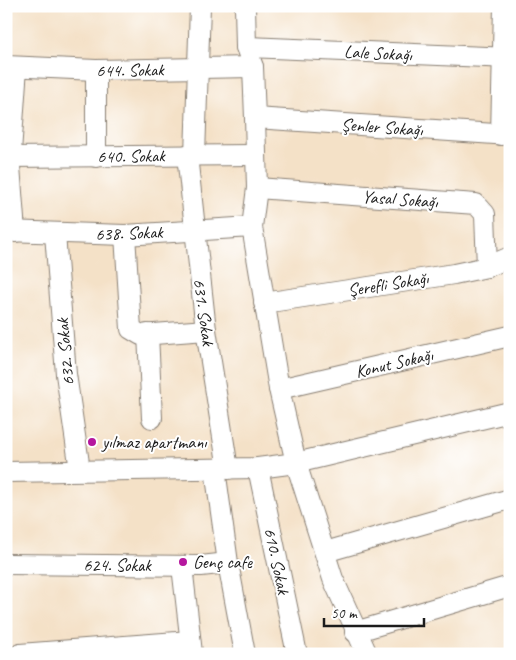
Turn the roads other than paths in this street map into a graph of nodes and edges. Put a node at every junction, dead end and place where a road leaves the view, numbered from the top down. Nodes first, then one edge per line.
1 (200, 6) edge
2 (245, 6) edge
3 (504, 6) edge
4 (246, 47) junction
5 (507, 58) edge
6 (12, 66) edge
7 (253, 67) junction
8 (199, 69) junction
9 (96, 70) junction
10 (255, 118) junction
11 (505, 135) edge
12 (191, 155) junction
13 (255, 155) junction
14 (96, 156) junction
15 (9, 158) edge
16 (257, 188) junction
17 (252, 227) junction
18 (194, 231) junction
19 (10, 232) edge
20 (55, 234) junction
21 (125, 236) junction
22 (510, 257) edge
23 (487, 267) junction
24 (264, 303) junction
25 (206, 330) junction
26 (148, 334) junction
27 (510, 336) edge
28 (279, 389) junction
29 (510, 412) edge
30 (152, 418) dead end
31 (296, 463) junction
32 (258, 468) junction
33 (222, 469) junction
34 (80, 470) junction
35 (6, 472) edge
36 (510, 499) edge
37 (325, 552) junction
38 (228, 563) junction
39 (6, 564) edge
40 (182, 566) junction
41 (510, 586) edge
42 (360, 646) edge
43 (191, 647) edge
44 (20, 654) edge
45 (245, 654) edge
46 (297, 654) edge

1 - 8 street, 631. Sokak
2 - 4 street
3 - 5 street
4 - 5 street, Lale Sokağı
4 - 7 street
5 - 11 street
6 - 9 street, 644. Sokak
6 - 15 street
7 - 8 street, 644. Sokak
7 - 10 street
8 - 9 street, 644. Sokak
8 - 12 street, 631. Sokak
9 - 14 street
10 - 11 street, Şenler Sokağı
10 - 13 street
12 - 13 street, 640. Sokak
12 - 14 street, 640. Sokak
12 - 18 street, 631. Sokak
13 - 16 street
14 - 15 street, 640. Sokak
15 - 19 street
16 - 17 street
16 - 23 street, Yasal Sokağı
17 - 18 street, 638. Sokak
17 - 24 street
18 - 21 street, 638. Sokak
18 - 25 street, 631. Sokak
19 - 20 street, 638. Sokak
20 - 21 street, 638. Sokak
20 - 34 street, 632. Sokak
21 - 26 street
22 - 23 street, Şerefli Sokağı
23 - 24 street, Şerefli Sokağı
24 - 28 street
25 - 26 street
25 - 33 street, 631. Sokak
26 - 30 street
27 - 28 street, Konut Sokağı
28 - 31 street
29 - 31 street
31 - 32 street
31 - 37 street
32 - 33 street
32 - 46 street, 610. Sokak
33 - 34 street
33 - 38 street, 631. Sokak
34 - 35 street
36 - 37 street
37 - 42 street
38 - 40 street, 624. Sokak
38 - 45 street, 631. Sokak
39 - 40 street, 624. Sokak
40 - 43 street
41 - 42 street
43 - 44 street

